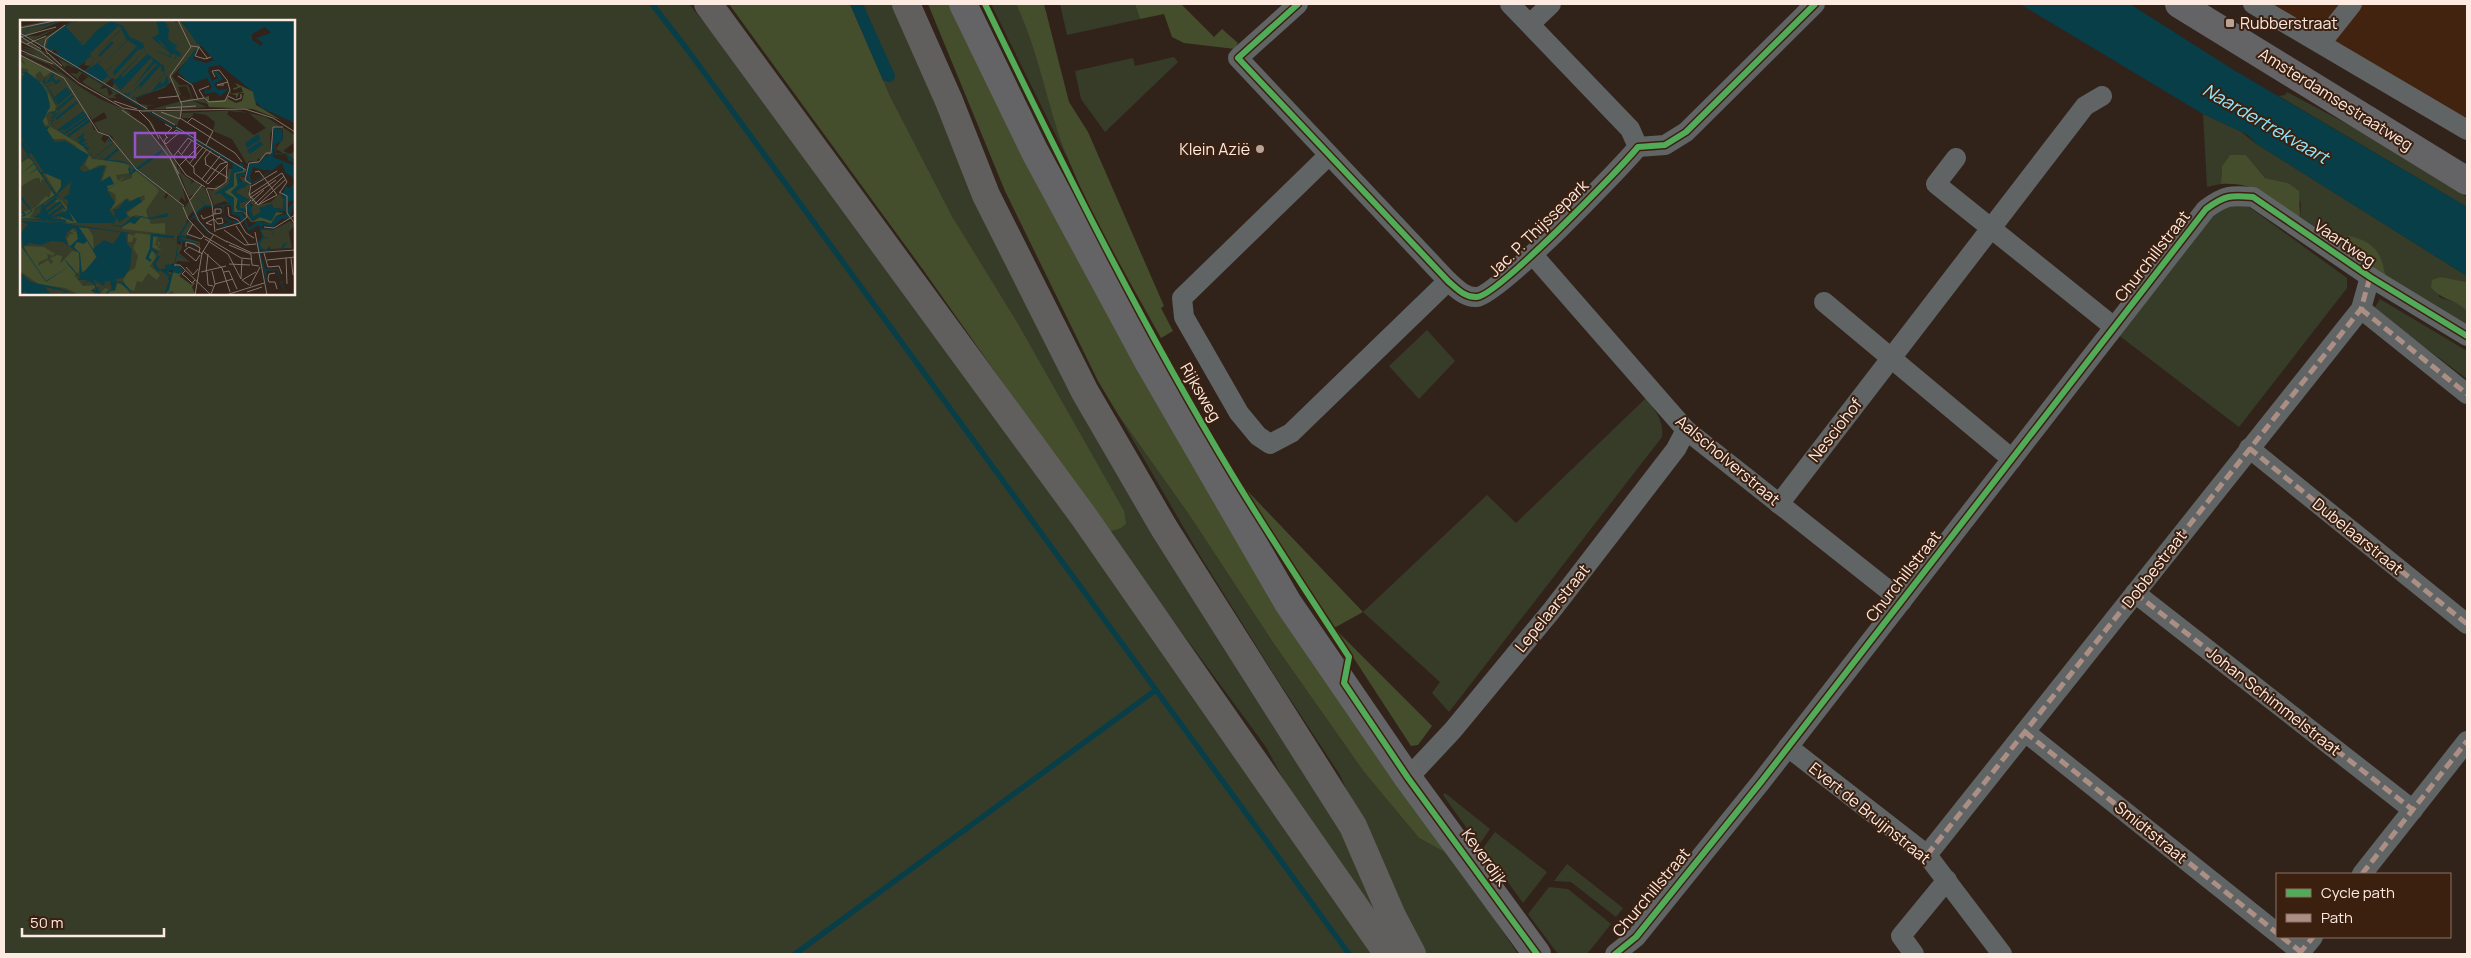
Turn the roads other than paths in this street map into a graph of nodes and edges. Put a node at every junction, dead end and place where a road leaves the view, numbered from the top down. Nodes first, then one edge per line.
1 (708, 4) edge
2 (906, 4) edge
3 (963, 4) edge
4 (1298, 4) edge
5 (1510, 4) edge
6 (1552, 4) edge
7 (1815, 4) edge
8 (2179, 4) edge
9 (2253, 4) edge
10 (2352, 4) edge
11 (1530, 24) junction
12 (2321, 43) junction
13 (2102, 96) dead end
14 (2467, 130) edge
15 (1638, 147) junction
16 (1328, 156) junction
17 (1956, 158) dead end
18 (2467, 181) edge
19 (2206, 209) joint
20 (1991, 228) junction
21 (1533, 254) junction
22 (2370, 277) junction
23 (1448, 281) junction
24 (1824, 302) dead end
25 (2361, 309) junction
26 (2114, 327) junction
27 (2467, 336) edge
28 (1891, 358) junction
29 (2467, 394) edge
30 (1686, 430) junction
31 (2249, 448) junction
32 (2012, 460) junction
33 (1779, 504) junction
34 (2135, 593) junction
35 (1902, 601) junction
36 (2467, 624) edge
37 (2025, 732) junction
38 (2467, 741) edge
39 (1788, 748) junction
40 (1408, 778) junction
41 (2413, 810) junction
42 (1928, 855) junction
43 (2363, 873) edge
44 (1946, 880) junction
45 (2276, 932) edge
46 (2284, 938) edge
47 (2305, 948) edge
48 (1388, 954) edge
49 (1412, 954) edge
50 (1538, 954) edge
51 (1615, 954) edge
52 (1914, 954) edge
53 (2002, 954) edge

1 - 48 highway
2 - 49 highway
3 - 40 main road, Rijksweg
4 - 16 street, Jac. P. Thijssepark
5 - 11 street
6 - 11 street
7 - 15 street
8 - 18 main road, Amsterdamsestraatweg
9 - 12 street
10 - 12 street
11 - 15 street
12 - 14 street
13 - 20 street, Nesciohof
15 - 21 street, Jac. P. Thijssepark
16 - 23 street, Jac. P. Thijssepark
16 - 23 street
17 - 20 street
19 - 22 street, Vaartweg
19 - 26 street, Churchillstraat
20 - 26 street, Churchillstraat
20 - 28 street, Nesciohof
21 - 23 street, Jac. P. Thijssepark
21 - 30 street, Aalscholverstraat
22 - 25 street, Dobbestraat
22 - 27 street, Vaartweg
24 - 28 street
25 - 29 street
25 - 31 street, Dobbestraat
26 - 32 street, Churchillstraat
28 - 32 street
28 - 33 street, Nesciohof
30 - 33 street, Aalscholverstraat
30 - 40 street, Lepelaarstraat
31 - 34 street, Dobbestraat
31 - 36 street, Dubelaarstraat
32 - 35 street, Churchillstraat
33 - 35 street, Aalscholverstraat
34 - 37 street, Dobbestraat
34 - 41 street, Johan Schimmelstraat
35 - 39 street, Churchillstraat
37 - 42 street, Dobbestraat
37 - 45 street, Smidtstraat
38 - 41 street
39 - 42 street, Evert de Bruijnstraat
39 - 51 street, Churchillstraat
40 - 50 main road, Keverdijk
41 - 43 street
42 - 44 street, Evert de Bruijnstraat
44 - 52 street
44 - 53 street, Evert de Bruijnstraat
46 - 47 street

